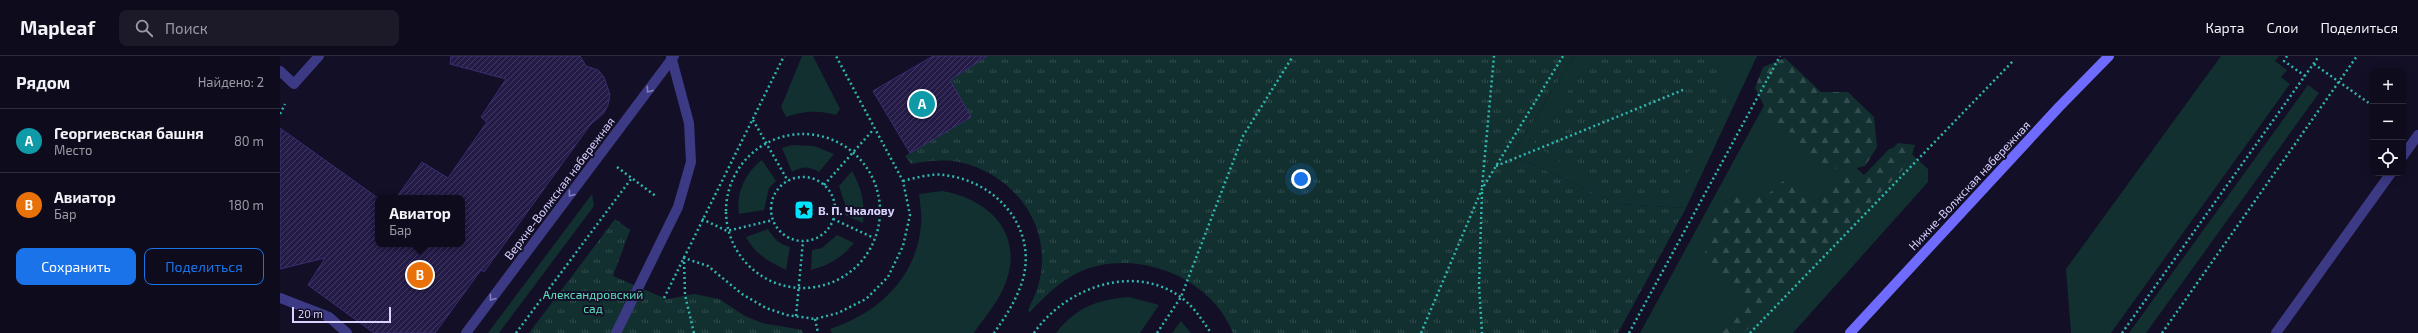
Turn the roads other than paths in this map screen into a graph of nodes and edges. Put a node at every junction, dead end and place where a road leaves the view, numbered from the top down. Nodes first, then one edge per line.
1 (319, 56) edge
2 (2109, 56) edge
3 (672, 57) edge
4 (280, 72) edge
5 (2418, 135) edge
6 (2406, 152) edge
7 (2389, 176) edge
8 (280, 298) edge
9 (348, 333) edge
10 (466, 333) edge
11 (616, 333) edge
12 (1850, 333) edge
13 (2276, 333) edge

1 - 4 street
2 - 12 main road, Нижне-Волжская набережная
3 -> 10 street, Верхне-Волжская набережная
3 - 11 street
5 - 6 street
7 - 13 street
8 - 9 street

